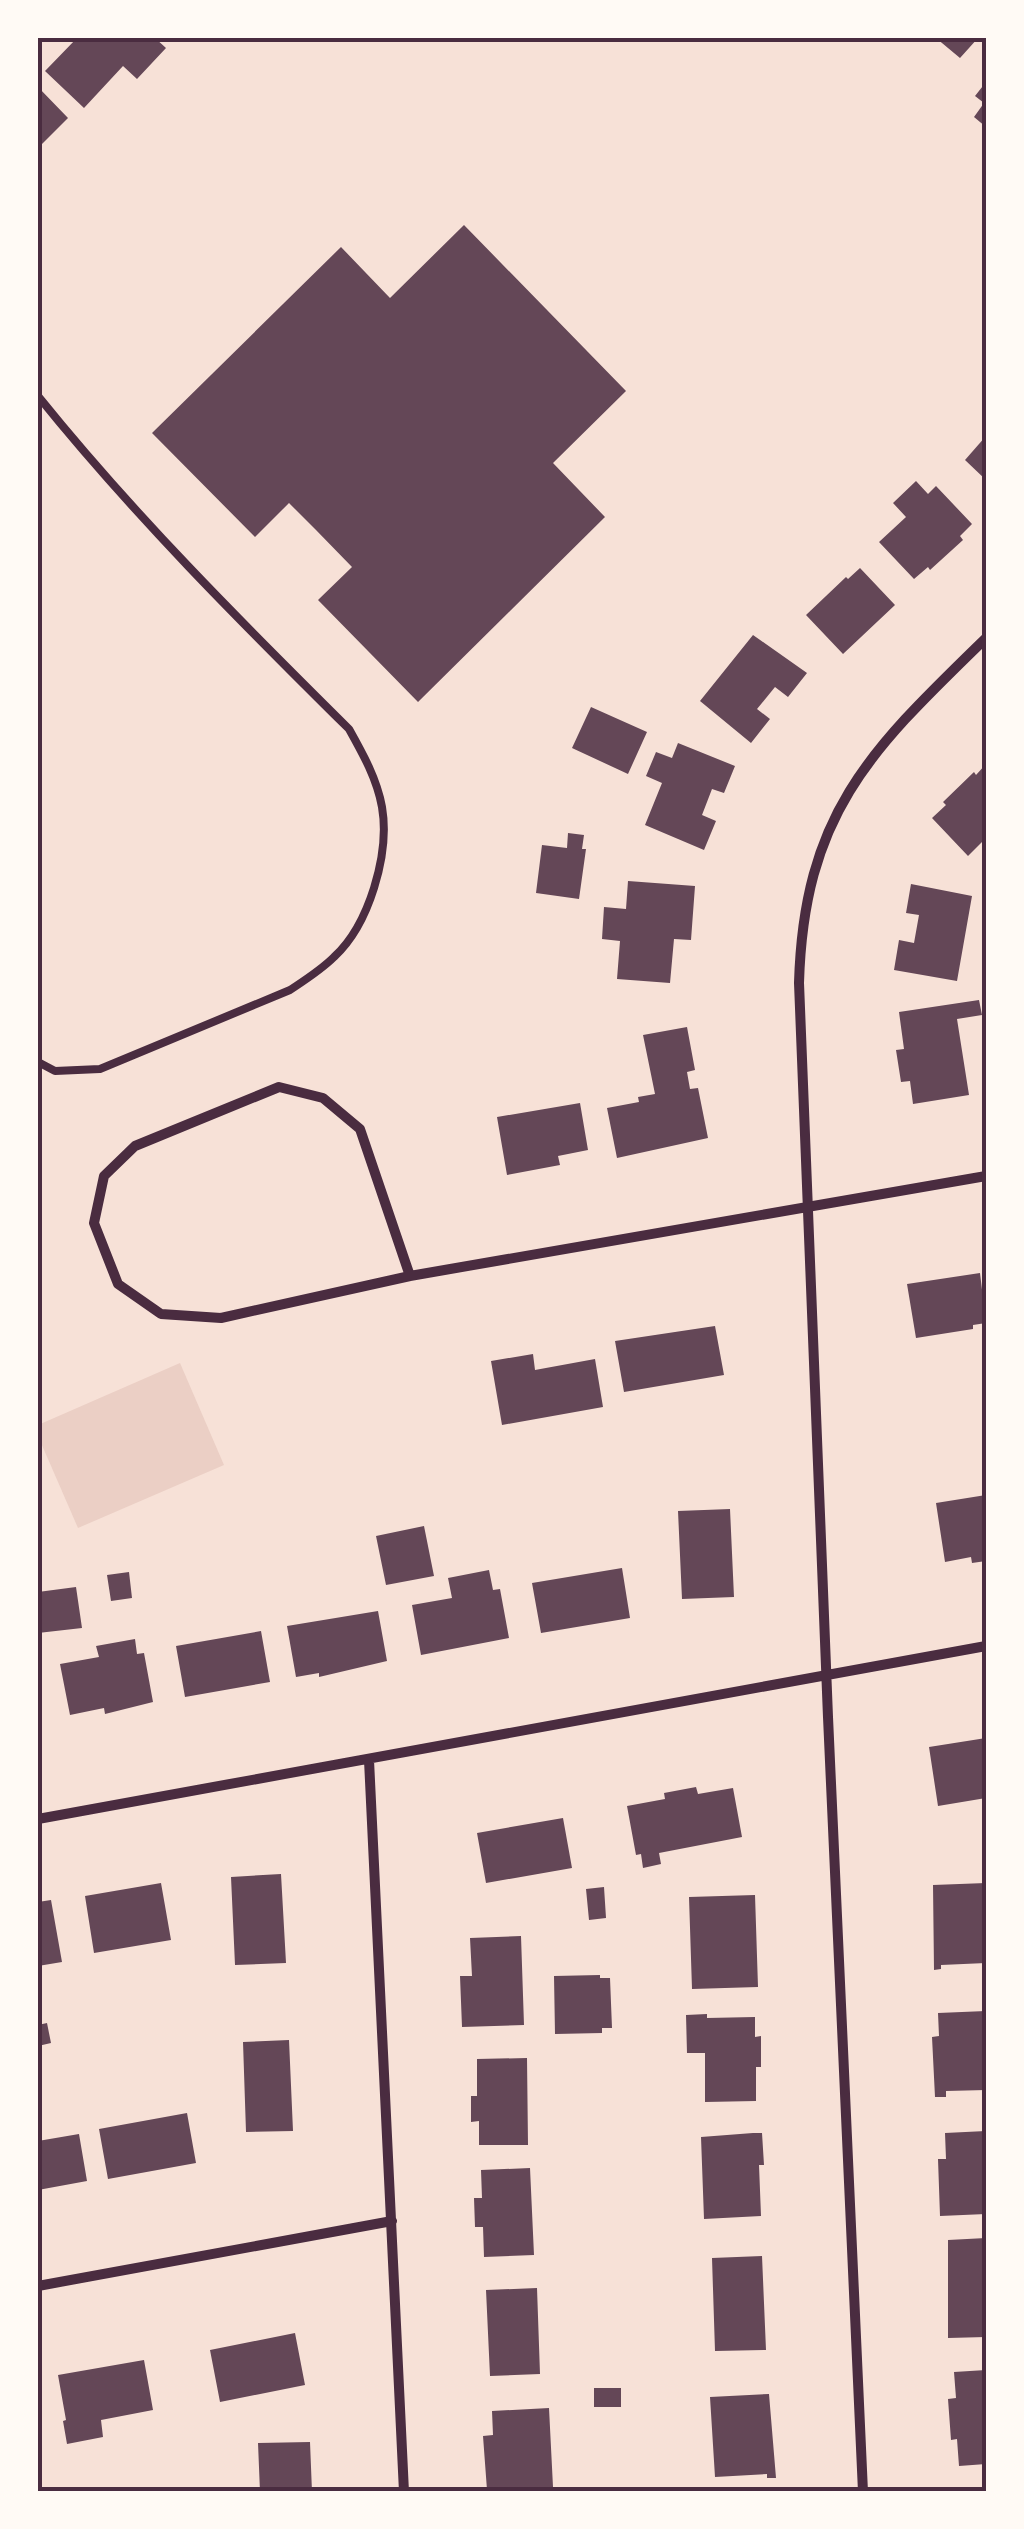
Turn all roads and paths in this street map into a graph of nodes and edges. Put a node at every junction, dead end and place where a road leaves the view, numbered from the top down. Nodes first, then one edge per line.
1 (38, 396) edge
2 (986, 638) edge
3 (38, 1062) edge
4 (986, 1176) edge
5 (810, 1208) junction
6 (410, 1276) junction
7 (986, 1646) edge
8 (826, 1675) junction
9 (370, 1760) junction
10 (38, 1819) edge
11 (392, 2221) junction
12 (38, 2286) edge
13 (404, 2492) edge
14 (863, 2492) edge

1 - 3 lane
2 - 5 street
4 - 5 street
5 - 6 street
5 - 8 street
6 - 6 street
7 - 8 street
8 - 9 street
8 - 14 street
9 - 10 street
9 - 11 street
11 - 12 street
11 - 13 street

